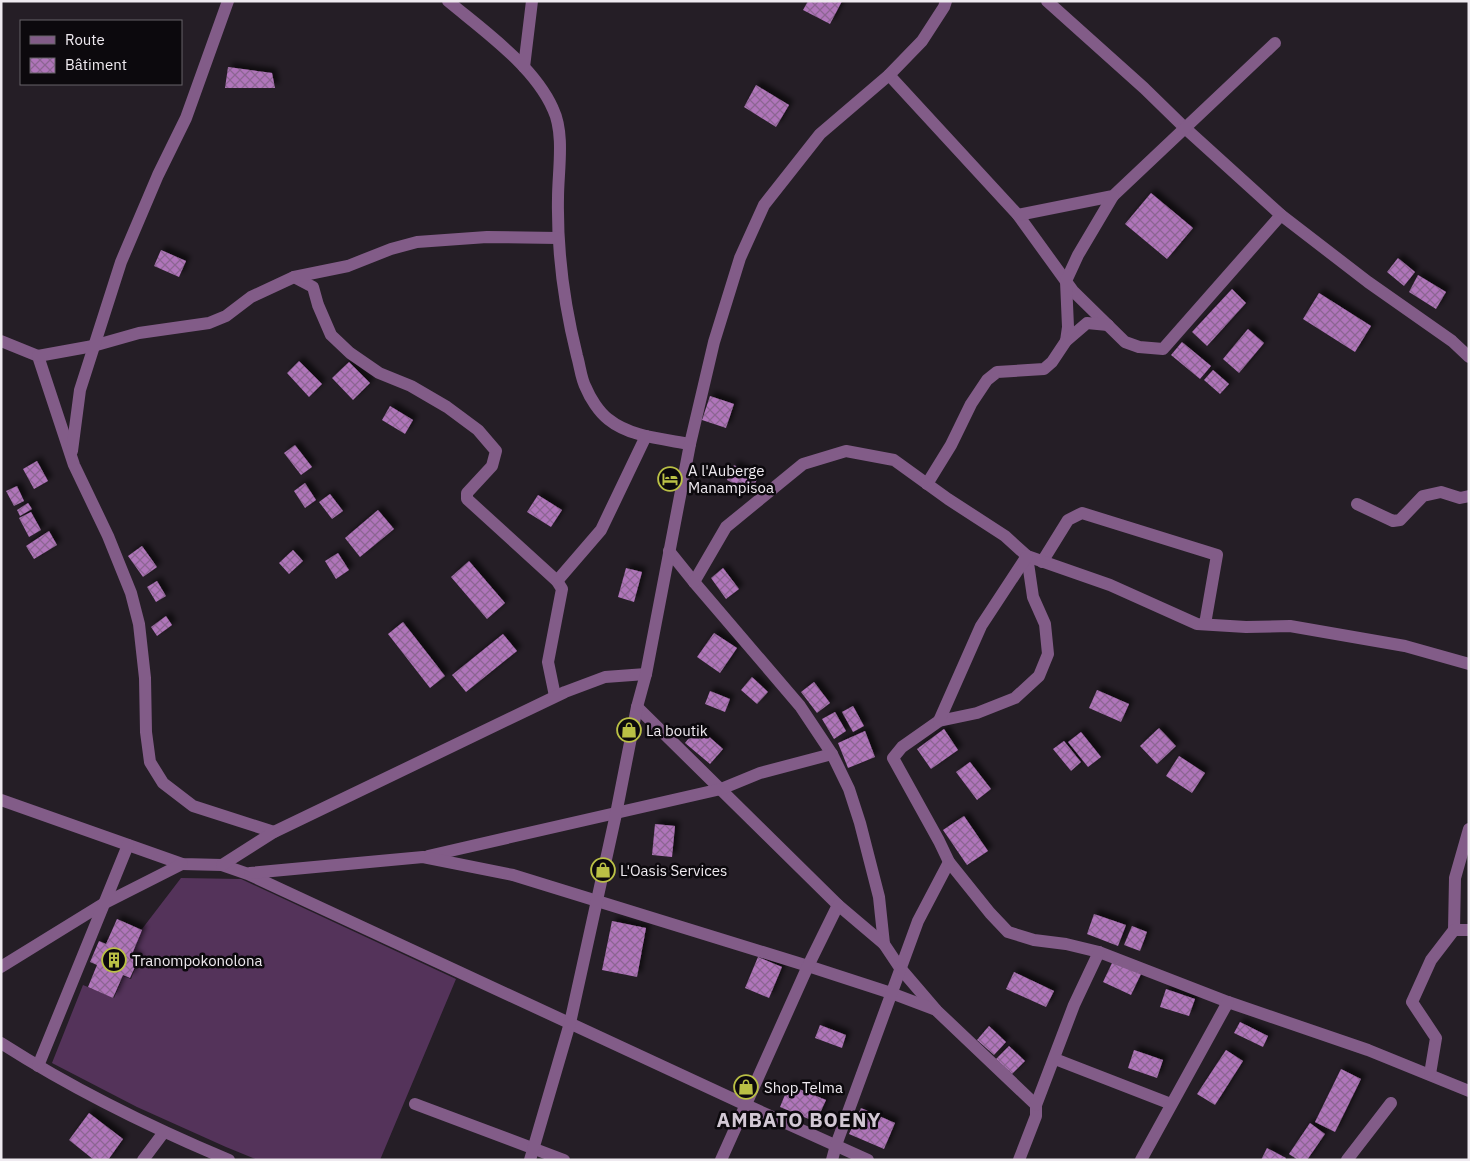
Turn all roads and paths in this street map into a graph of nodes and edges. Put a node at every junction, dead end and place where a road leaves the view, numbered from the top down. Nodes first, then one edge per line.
1 (228, 1) edge
2 (448, 1) edge
3 (532, 1) edge
4 (946, 1) edge
5 (1048, 1) edge
6 (1276, 43) dead end
7 (524, 67) junction
8 (890, 75) junction
9 (1184, 128) junction
10 (1113, 196) junction
11 (1018, 215) junction
12 (1281, 215) junction
13 (558, 238) junction
14 (294, 277) junction
15 (1066, 281) junction
16 (1108, 325) junction
17 (1469, 340) edge
18 (1, 341) edge
19 (1066, 341) junction
20 (1452, 341) junction
21 (94, 346) junction
22 (38, 356) junction
23 (1469, 357) edge
24 (646, 436) junction
25 (690, 444) junction
26 (71, 453) junction
27 (927, 484) junction
28 (1469, 496) edge
29 (1357, 504) dead end
30 (668, 551) junction
31 (1027, 556) junction
32 (1042, 562) junction
33 (558, 581) junction
34 (694, 582) junction
35 (1205, 624) junction
36 (1469, 664) edge
37 (646, 674) junction
38 (555, 696) junction
39 (637, 707) junction
40 (939, 721) junction
41 (832, 754) junction
42 (721, 789) junction
43 (1, 800) edge
44 (616, 814) junction
45 (1469, 828) edge
46 (274, 832) junction
47 (128, 845) junction
48 (423, 857) junction
49 (948, 862) junction
50 (182, 864) junction
51 (222, 865) junction
52 (248, 874) junction
53 (597, 901) junction
54 (103, 904) junction
55 (838, 906) junction
56 (1454, 930) junction
57 (1469, 930) edge
58 (884, 944) junction
59 (1099, 952) junction
60 (808, 966) junction
61 (1, 967) edge
62 (900, 968) junction
63 (891, 993) junction
64 (1228, 1002) junction
65 (936, 1010) junction
66 (570, 1022) junction
67 (1, 1043) edge
68 (1054, 1059) junction
69 (38, 1066) junction
70 (1430, 1074) junction
71 (1469, 1091) edge
72 (1391, 1103) dead end
73 (414, 1104) dead end
74 (1171, 1104) junction
75 (746, 1105) junction
76 (1036, 1105) junction
77 (164, 1132) junction
78 (836, 1145) junction
79 (532, 1154) edge
80 (142, 1160) edge
81 (229, 1160) edge
82 (564, 1160) edge
83 (721, 1160) edge
84 (832, 1160) edge
85 (868, 1160) edge
86 (1019, 1160) edge
87 (1141, 1160) edge
88 (1347, 1160) edge

1 - 21 street
2 - 7 street
3 - 7 street
4 - 8 street
5 - 9 street
6 - 9 street
7 - 13 street
8 - 11 street
8 - 25 street
9 - 10 street
9 - 12 street
10 - 11 street
10 - 15 street
11 - 15 street
12 - 16 street
12 - 20 street
13 - 14 street
13 - 24 street
14 - 21 street
14 - 33 street
15 - 16 street
15 - 19 street
16 - 19 street
17 - 20 street
18 - 22 street
19 - 27 street
20 - 23 street
21 - 22 street
21 - 26 street
22 - 26 street
24 - 25 street
24 - 33 street
25 - 30 street
26 - 46 street
27 - 31 street
27 - 34 street
28 - 29 street
30 - 34 street
30 - 37 street
31 - 32 street
31 - 40 street
31 - 40 street
32 - 35 street
32 - 35 street
33 - 38 street
34 - 41 street
35 - 36 street
37 - 38 street
37 - 39 street
38 - 46 street
39 - 42 street
39 - 44 street
40 - 49 street
41 - 42 street
41 - 58 street
42 - 44 street
42 - 55 street
43 - 47 street
44 - 48 street
44 - 53 street
45 - 56 street
46 - 51 street
47 - 50 street
47 - 54 street
48 - 52 street
48 - 53 street
49 - 59 street
49 - 62 street
50 - 51 street
50 - 54 street
51 - 52 street
52 - 66 street
53 - 60 street
53 - 66 street
54 - 61 street
54 - 69 street
55 - 58 street
55 - 60 street
56 - 57 street
56 - 70 street
58 - 62 street
59 - 64 street
59 - 68 street
60 - 63 street
60 - 75 street
62 - 63 street
62 - 65 street
63 - 65 street
63 - 78 street
64 - 70 street
64 - 74 street
65 - 76 street
66 - 75 street
66 - 79 street
67 - 69 street
68 - 74 street
68 - 76 street
69 - 77 street
70 - 71 street
72 - 88 street
73 - 79 street
74 - 87 street
75 - 78 street
75 - 83 street
76 - 86 street
77 - 80 street
77 - 81 street
78 - 84 street
78 - 85 street
79 - 82 street

